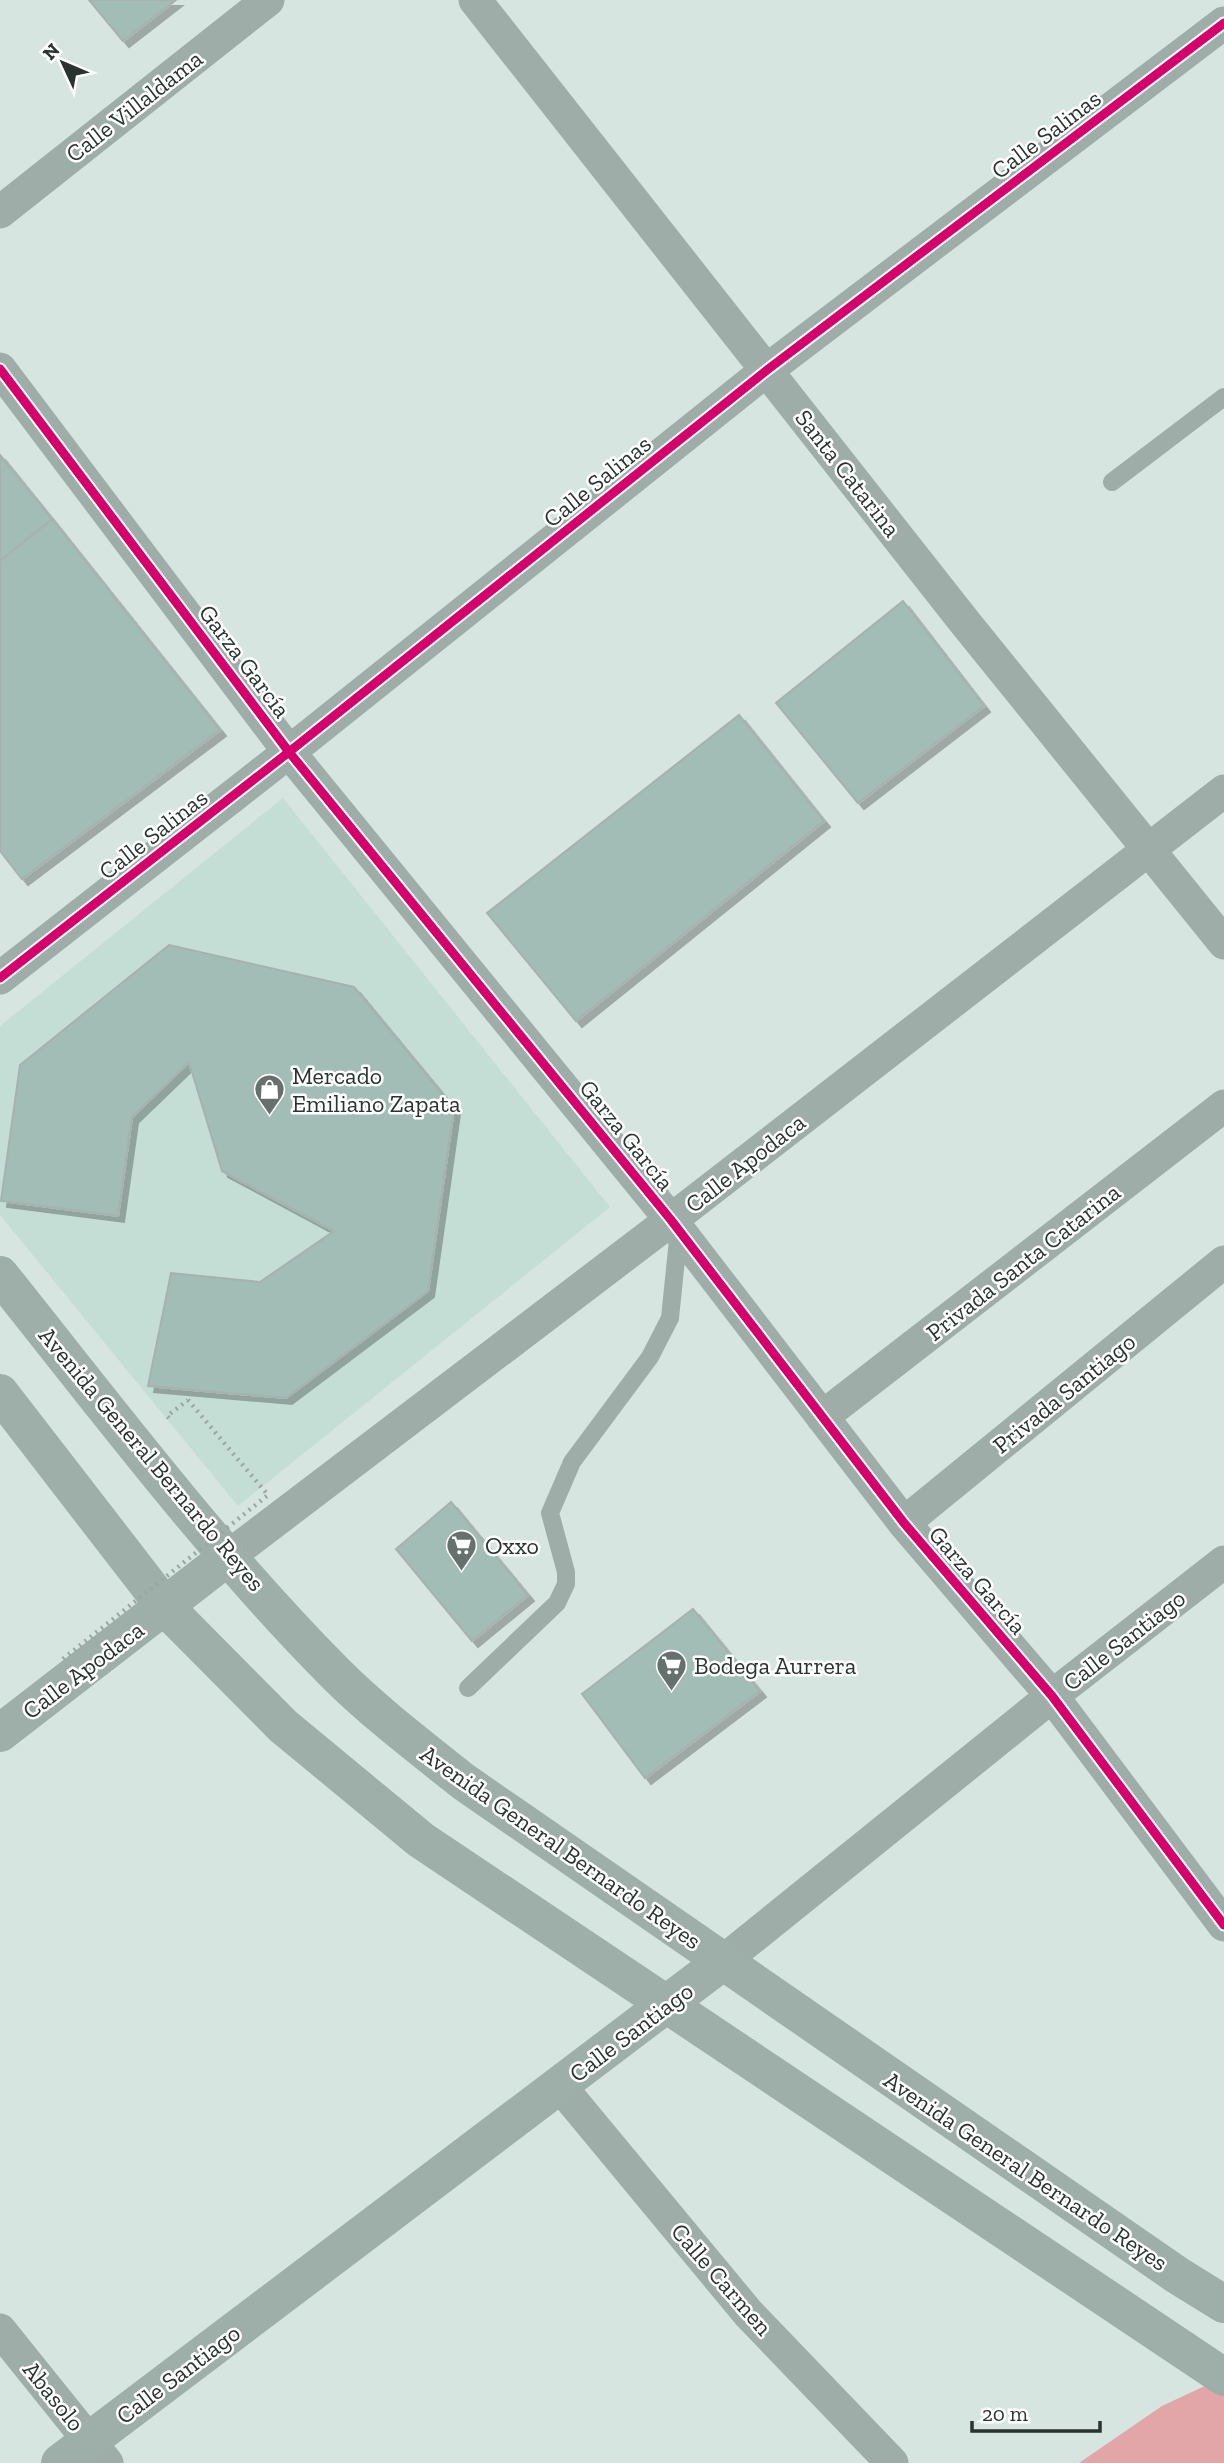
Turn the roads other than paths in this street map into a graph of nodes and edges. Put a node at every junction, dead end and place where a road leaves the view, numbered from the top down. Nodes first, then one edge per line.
1 (268, 0) edge
2 (475, 0) edge
3 (1224, 23) edge
4 (0, 212) edge
5 (0, 369) edge
6 (767, 370) junction
7 (1224, 397) edge
8 (1112, 482) dead end
9 (289, 752) junction
10 (1224, 790) edge
11 (1150, 850) junction
12 (1224, 943) edge
13 (0, 978) edge
14 (1224, 1107) edge
15 (675, 1225) junction
16 (1224, 1262) edge
17 (0, 1275) edge
18 (0, 1393) edge
19 (822, 1417) junction
20 (904, 1523) junction
21 (229, 1556) junction
22 (1224, 1562) edge
23 (166, 1608) junction
24 (468, 1688) dead end
25 (1052, 1696) junction
26 (0, 1732) edge
27 (1224, 1925) edge
28 (722, 1962) junction
29 (667, 2006) junction
30 (560, 2086) junction
31 (1224, 2304) edge
32 (0, 2330) edge
33 (1224, 2377) edge
34 (86, 2455) edge
35 (892, 2463) edge

1 - 4 street, Calle Villaldama
2 - 6 street, Santa Catarina
3 - 6 street, Calle Salinas
5 - 9 street, Garza García
6 - 9 street, Calle Salinas
6 - 11 street, Santa Catarina
7 - 8 lane
9 - 13 street, Calle Salinas
9 - 15 street, Garza García
10 - 11 street, Calle Apodaca
11 - 12 street, Santa Catarina
11 - 15 street, Calle Apodaca
14 - 19 street, Privada Santa Catarina
15 - 19 street, Garza García
15 - 21 street, Calle Apodaca
15 - 24 lane
16 - 20 street, Privada Santiago
17 - 21 main road, Avenida General Bernardo Reyes
18 - 23 main road
19 - 20 street, Garza García
20 - 25 street, Garza García
21 - 23 main road, Calle Apodaca
21 - 28 main road, Avenida General Bernardo Reyes
22 - 25 street, Calle Santiago
23 - 26 main road, Calle Apodaca
23 - 29 main road
25 - 27 street, Garza García
25 - 28 street, Calle Santiago
28 - 29 main road, Calle Santiago
28 - 31 main road, Avenida General Bernardo Reyes
29 - 30 main road, Calle Santiago
29 - 33 main road
30 - 34 main road, Calle Santiago
30 - 35 street, Calle Carmen
32 - 34 street, Abasolo

